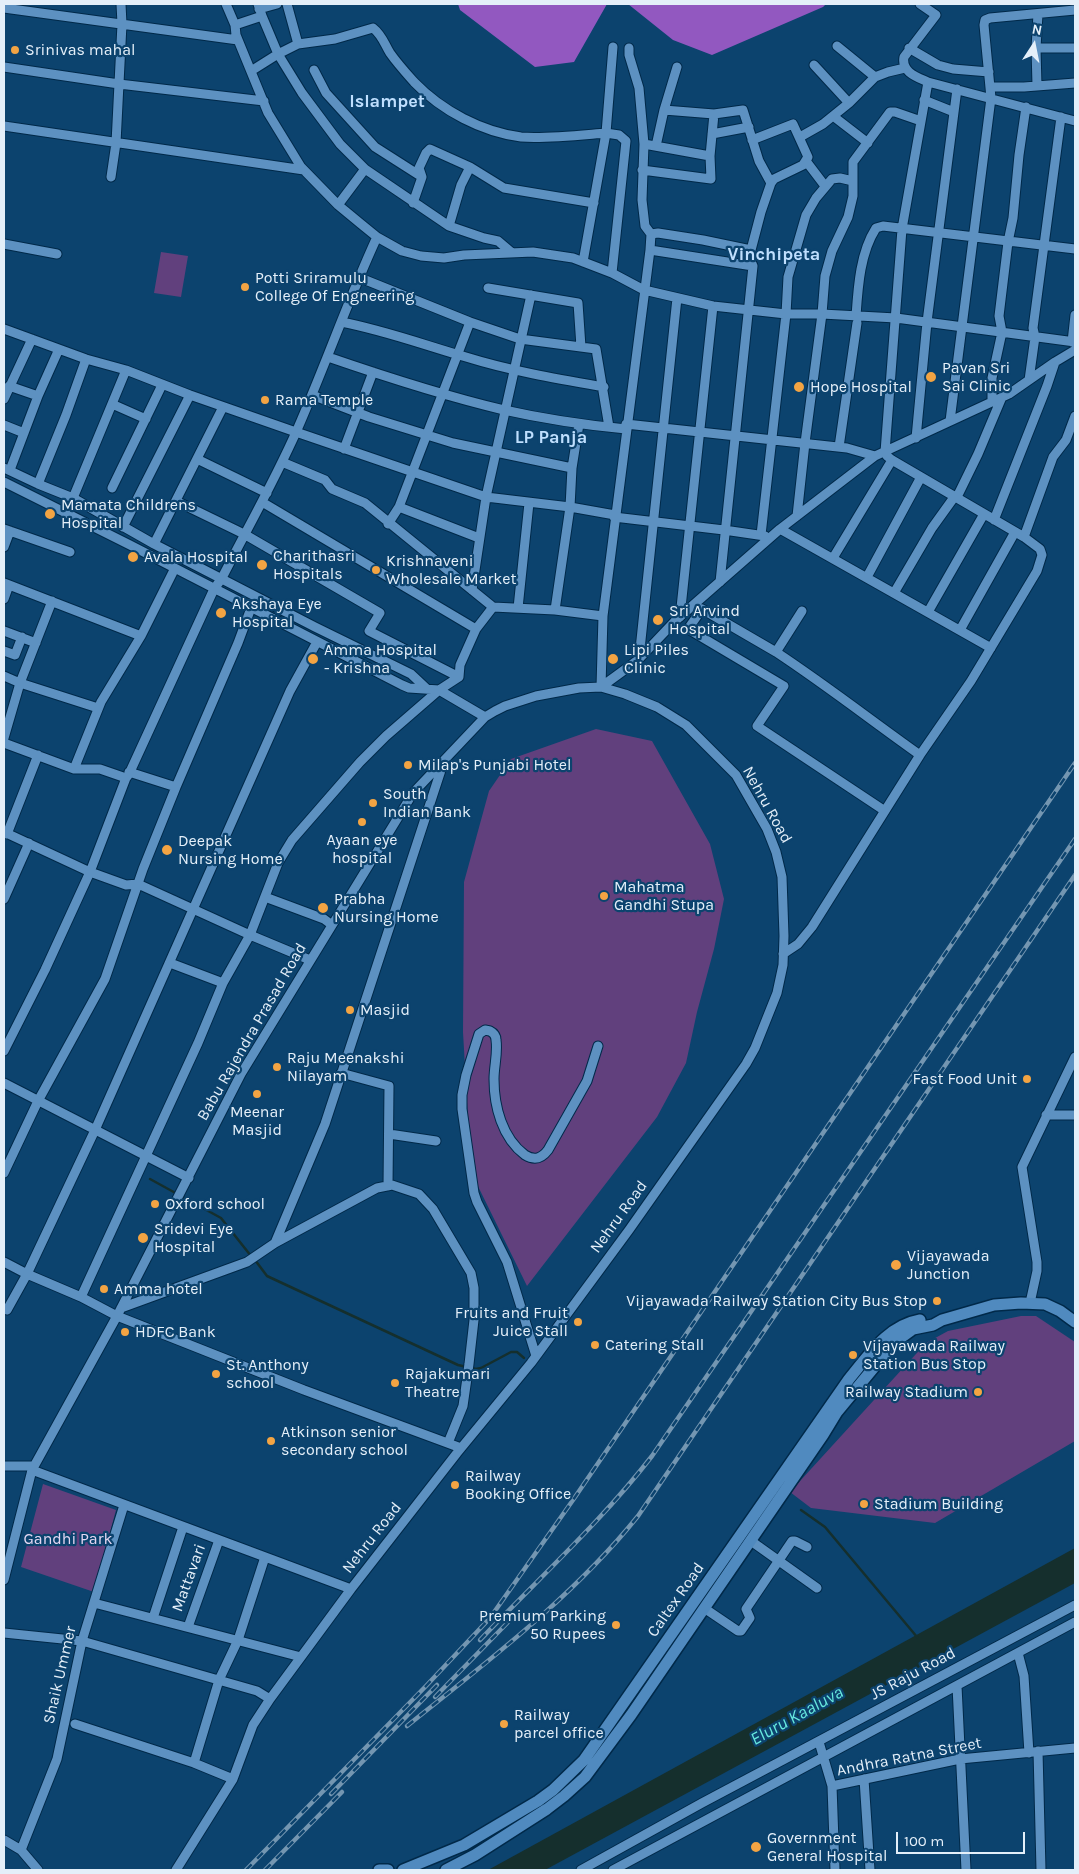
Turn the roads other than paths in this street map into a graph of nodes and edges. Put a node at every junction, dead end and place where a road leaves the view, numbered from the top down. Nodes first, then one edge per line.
1 (121, 4) edge
2 (226, 4) edge
3 (277, 4) edge
4 (287, 4) edge
5 (920, 4) edge
6 (4, 8) edge
7 (260, 10) edge
8 (1075, 10) edge
9 (1038, 14) junction
10 (122, 24) junction
11 (236, 25) junction
12 (238, 40) junction
13 (298, 44) junction
14 (837, 46) dead end
15 (613, 47) dead end
16 (629, 48) dead end
17 (909, 48) junction
18 (1036, 48) junction
19 (1075, 48) edge
20 (278, 54) junction
21 (677, 66) dead end
22 (814, 66) dead end
23 (4, 67) edge
24 (905, 68) junction
25 (314, 70) dead end
26 (251, 71) junction
27 (989, 72) junction
28 (875, 77) junction
29 (928, 82) junction
30 (1075, 82) edge
31 (119, 84) junction
32 (1037, 86) junction
33 (990, 87) junction
34 (957, 89) junction
35 (991, 98) junction
36 (924, 100) junction
37 (264, 102) junction
38 (850, 103) junction
39 (1026, 107) junction
40 (664, 110) junction
41 (954, 112) junction
42 (714, 114) junction
43 (833, 116) junction
44 (1061, 117) junction
45 (920, 121) junction
46 (1075, 122) edge
47 (4, 126) edge
48 (749, 127) junction
49 (606, 133) junction
50 (712, 134) junction
51 (800, 137) junction
52 (752, 140) junction
53 (116, 143) junction
54 (868, 143) junction
55 (644, 144) junction
56 (656, 146) junction
57 (710, 156) junction
58 (806, 161) junction
59 (470, 167) junction
60 (365, 169) junction
61 (304, 170) junction
62 (642, 170) junction
63 (112, 177) dead end
64 (422, 177) junction
65 (852, 181) junction
66 (771, 182) junction
67 (825, 186) junction
68 (413, 203) junction
69 (594, 203) junction
70 (338, 205) junction
71 (449, 226) junction
72 (902, 229) junction
73 (939, 233) junction
74 (651, 234) junction
75 (377, 237) junction
76 (974, 237) junction
77 (1008, 242) junction
78 (4, 244) edge
79 (1045, 245) junction
80 (1075, 249) edge
81 (650, 250) junction
82 (751, 250) junction
83 (511, 252) junction
84 (57, 254) dead end
85 (583, 262) junction
86 (753, 266) junction
87 (612, 273) junction
88 (358, 277) junction
89 (488, 288) dead end
90 (644, 290) junction
91 (531, 295) junction
92 (677, 298) junction
93 (713, 306) junction
94 (749, 311) junction
95 (786, 314) junction
96 (822, 314) junction
97 (1075, 315) edge
98 (896, 318) junction
99 (856, 320) junction
100 (341, 322) junction
101 (470, 322) junction
102 (927, 322) junction
103 (962, 327) junction
104 (4, 329) edge
105 (1002, 332) junction
106 (1035, 337) junction
107 (32, 339) junction
108 (522, 339) junction
109 (1074, 345) edge
110 (581, 346) junction
111 (59, 348) junction
112 (458, 355) junction
113 (328, 357) junction
114 (86, 358) junction
115 (1054, 362) junction
116 (126, 370) junction
117 (515, 370) junction
118 (373, 372) junction
119 (1029, 380) junction
120 (162, 385) junction
121 (604, 388) junction
122 (6, 391) edge
123 (443, 393) junction
124 (190, 395) junction
125 (312, 395) junction
126 (38, 396) junction
127 (1002, 397) junction
128 (992, 402) junction
129 (112, 404) junction
130 (224, 407) junction
131 (505, 410) junction
132 (358, 412) junction
133 (1075, 416) edge
134 (146, 419) junction
135 (950, 421) junction
136 (579, 424) junction
137 (4, 425) edge
138 (626, 426) junction
139 (609, 427) junction
140 (664, 427) junction
141 (701, 431) junction
142 (296, 432) junction
143 (24, 433) junction
144 (426, 434) junction
145 (734, 435) junction
146 (916, 438) junction
147 (771, 439) junction
148 (805, 443) junction
149 (839, 447) junction
150 (344, 449) junction
151 (885, 452) junction
152 (496, 453) junction
153 (875, 456) junction
154 (197, 459) junction
155 (892, 460) junction
156 (282, 462) junction
157 (572, 468) junction
158 (7, 469) edge
159 (413, 472) junction
160 (921, 477) junction
161 (4, 482) edge
162 (38, 484) junction
163 (112, 488) dead end
164 (267, 493) junction
165 (486, 497) junction
166 (956, 497) junction
167 (73, 498) junction
168 (176, 501) junction
169 (262, 502) junction
170 (529, 503) junction
171 (399, 507) junction
172 (570, 507) junction
173 (984, 514) junction
174 (614, 516) junction
175 (797, 516) junction
176 (994, 520) junction
177 (654, 522) junction
178 (388, 524) junction
179 (123, 526) junction
180 (690, 526) junction
181 (780, 529) junction
182 (7, 530) edge
183 (724, 530) junction
184 (1015, 532) junction
185 (244, 534) junction
186 (766, 536) junction
187 (480, 538) junction
188 (1024, 538) junction
189 (154, 544) junction
190 (4, 547) edge
191 (70, 552) dead end
192 (832, 558) junction
193 (175, 568) junction
194 (222, 578) junction
195 (867, 578) junction
196 (720, 582) junction
197 (6, 584) edge
198 (214, 589) junction
199 (472, 590) junction
200 (894, 593) junction
201 (4, 599) edge
202 (52, 602) junction
203 (493, 607) junction
204 (251, 608) junction
205 (518, 608) junction
206 (555, 610) junction
207 (802, 611) dead end
208 (928, 612) junction
209 (603, 616) junction
210 (680, 617) junction
211 (476, 629) junction
212 (960, 630) junction
213 (4, 631) edge
214 (141, 636) junction
215 (22, 637) junction
216 (317, 642) junction
217 (36, 643) junction
218 (991, 648) junction
219 (4, 651) edge
220 (776, 652) junction
221 (638, 660) junction
222 (4, 676) edge
223 (459, 677) junction
224 (20, 682) junction
225 (601, 687) junction
226 (426, 689) junction
227 (439, 690) junction
228 (98, 708) junction
229 (486, 717) junction
230 (4, 743) edge
231 (38, 755) junction
232 (920, 756) junction
233 (444, 759) junction
234 (74, 769) junction
235 (128, 775) junction
236 (176, 787) junction
237 (885, 811) junction
238 (5, 833) edge
239 (30, 843) junction
240 (90, 872) junction
241 (138, 884) junction
242 (265, 897) junction
243 (4, 899) edge
244 (194, 908) junction
245 (332, 925) junction
246 (250, 935) junction
247 (783, 954) junction
248 (310, 960) junction
249 (170, 963) junction
250 (222, 983) junction
251 (598, 1046) dead end
252 (4, 1051) edge
253 (1074, 1065) edge
254 (341, 1073) junction
255 (4, 1083) edge
256 (38, 1101) junction
257 (1046, 1115) junction
258 (1075, 1115) edge
259 (95, 1130) junction
260 (389, 1134) junction
261 (436, 1141) dead end
262 (146, 1156) junction
263 (4, 1173) edge
264 (189, 1178) junction
265 (388, 1186) junction
266 (275, 1243) junction
267 (4, 1262) edge
268 (27, 1274) junction
269 (81, 1297) junction
270 (1030, 1303) junction
271 (4, 1308) edge
272 (119, 1312) junction
273 (942, 1320) junction
274 (1075, 1322) edge
275 (536, 1356) junction
276 (448, 1443) junction
277 (461, 1448) junction
278 (4, 1466) edge
279 (33, 1468) junction
280 (124, 1505) junction
281 (184, 1527) junction
282 (219, 1540) junction
283 (751, 1541) junction
284 (807, 1547) dead end
285 (265, 1557) junction
286 (778, 1560) junction
287 (4, 1580) edge
288 (817, 1588) dead end
289 (351, 1589) junction
290 (94, 1602) junction
291 (1075, 1605) edge
292 (704, 1608) junction
293 (153, 1618) junction
294 (1075, 1622) edge
295 (188, 1627) junction
296 (4, 1633) edge
297 (238, 1640) junction
298 (82, 1641) junction
299 (1018, 1653) junction
300 (301, 1657) junction
301 (219, 1680) junction
302 (957, 1686) junction
303 (270, 1699) junction
304 (75, 1724) dead end
305 (819, 1742) junction
306 (1075, 1748) edge
307 (1033, 1752) junction
308 (825, 1758) junction
309 (960, 1759) junction
310 (194, 1763) junction
311 (233, 1779) junction
312 (864, 1779) junction
313 (832, 1786) junction
314 (4, 1840) edge
315 (21, 1850) junction
316 (38, 1870) edge
317 (176, 1870) edge
318 (379, 1870) edge
319 (388, 1870) edge
320 (404, 1870) edge
321 (446, 1870) edge
322 (581, 1870) edge
323 (613, 1870) edge
324 (835, 1870) edge
325 (870, 1870) edge
326 (966, 1870) edge
327 (1041, 1870) edge

1 - 10 street
2 - 11 street
3 - 7 street
4 - 13 street
5 - 17 street
6 - 10 street
7 - 11 street
7 - 20 street
8 - 9 street
9 - 18 street
9 - 27 street
10 - 12 street
10 - 31 street
11 - 12 street
12 - 26 street
13 - 20 street
13 - 49 street
14 - 28 street
15 - 49 street
16 - 55 street
17 - 24 street
17 - 27 street
18 - 19 street
18 - 32 street
20 - 26 street
20 - 60 street
21 - 40 street
22 - 38 street
23 - 31 street
24 - 28 street
24 - 29 street
25 - 64 street
26 - 37 street
27 - 33 street
28 - 38 street
29 - 34 street
29 - 36 street
30 - 32 street
31 - 37 street
31 - 53 street
32 - 33 street
33 - 35 street
34 - 35 street
34 - 41 street
35 - 39 street
35 - 76 street
36 - 41 street
36 - 45 street
37 - 61 street
38 - 43 street
39 - 44 street
39 - 77 street
40 - 42 street
40 - 56 street
41 - 73 street
42 - 48 street
42 - 50 street
43 - 51 street
43 - 54 street
44 - 46 street
44 - 79 street
45 - 54 street
45 - 72 street
47 - 53 street
48 - 50 street
48 - 52 street
49 - 69 street
49 - 87 street
50 - 57 street
51 - 52 street
51 - 58 street
52 - 66 street
53 - 61 street
53 - 63 street
54 - 65 street
55 - 56 street
55 - 62 street
56 - 57 street
57 - 62 street
58 - 66 street
58 - 67 street
59 - 64 street
59 - 69 street
59 - 71 street
60 - 68 street
60 - 70 street
61 - 70 street
62 - 74 street
64 - 68 street
65 - 67 street
65 - 96 street
66 - 82 street
67 - 95 street
68 - 71 street
69 - 85 street
70 - 75 street
71 - 83 street
72 - 73 street
72 - 98 street
72 - 99 street
73 - 76 street
73 - 102 street
74 - 81 street
74 - 82 street
75 - 83 street
75 - 88 street
76 - 77 street
76 - 103 street
77 - 79 street
77 - 105 street
78 - 84 street
79 - 80 street
79 - 106 street
81 - 86 street
81 - 90 street
82 - 86 street
83 - 85 street
85 - 87 street
86 - 94 street
87 - 90 street
88 - 100 street
88 - 101 street
89 - 91 street
90 - 92 street
90 - 138 street
91 - 108 street
91 - 110 street
92 - 93 street
92 - 140 street
93 - 94 street
93 - 141 street
94 - 95 street
94 - 145 street
95 - 96 street
95 - 147 street
96 - 99 street
96 - 148 street
97 - 109 street
98 - 99 street
98 - 102 street
98 - 151 street
99 - 149 street
100 - 112 street
100 - 113 street
101 - 108 street
101 - 112 street
102 - 103 street
102 - 146 street
103 - 105 street
103 - 135 street
104 - 107 street
105 - 106 street
105 - 128 street
106 - 109 street
106 - 119 street
107 - 111 street
107 - 122 street
108 - 110 street
108 - 117 street
109 - 115 street
110 - 121 street
111 - 114 street
111 - 126 street
112 - 117 street
112 - 123 street
113 - 118 street
113 - 125 street
114 - 116 street
114 - 162 street
115 - 119 street
115 - 176 street
116 - 120 street
116 - 129 street
117 - 121 street
117 - 131 street
118 - 123 street
118 - 132 street
119 - 127 street
120 - 124 street
120 - 134 street
121 - 139 street
122 - 126 street
123 - 131 street
123 - 144 street
124 - 130 street
124 - 179 street
125 - 132 street
125 - 142 street
126 - 143 street
127 - 128 street
127 - 166 street
128 - 135 street
129 - 134 street
129 - 167 street
130 - 142 street
130 - 154 street
131 - 136 street
131 - 152 street
132 - 144 street
132 - 150 street
133 - 188 street
134 - 163 street
135 - 146 street
136 - 139 street
136 - 157 street
137 - 143 street
138 - 139 street
138 - 140 street
138 - 174 street
140 - 141 street
140 - 177 street
141 - 145 street
141 - 180 street
142 - 150 street
142 - 156 street
143 - 158 street
144 - 152 street
144 - 159 street
145 - 147 street
145 - 183 street
146 - 151 street
147 - 148 street
147 - 186 street
148 - 149 street
148 - 175 street
149 - 153 street
150 - 159 street
151 - 153 street
151 - 155 street
152 - 157 street
152 - 165 street
153 - 175 street
154 - 164 street
154 - 168 street
155 - 160 street
155 - 192 street
156 - 164 street
156 - 178 street
157 - 172 street
158 - 162 street
159 - 165 street
159 - 171 street
160 - 166 street
160 - 195 street
161 - 193 street
162 - 167 street
164 - 169 street
165 - 170 street
165 - 187 street
166 - 173 street
166 - 200 street
167 - 179 street
168 - 185 street
168 - 189 street
169 - 185 street
169 - 211 street
170 - 172 street
170 - 205 street
171 - 178 street
171 - 187 street
172 - 174 street
172 - 206 street
173 - 176 street
173 - 208 street
174 - 177 street
174 - 209 street
175 - 181 street
176 - 184 street
177 - 180 street
177 - 221 street
178 - 199 street
179 - 189 street
180 - 183 street
180 - 210 street
181 - 186 street
181 - 192 street
182 - 190 street
182 - 191 street
183 - 186 street
183 - 196 street
184 - 188 street
184 - 212 street
185 - 194 street
185 - 223 street
186 - 196 street
187 - 199 street
188 - 218 street
189 - 194 street
192 - 195 street
193 - 198 street
193 - 214 street
194 - 198 street
194 - 226 street
195 - 200 street
196 - 210 street
197 - 201 street
197 - 202 street
198 - 204 street
198 - 235 street
199 - 203 street
200 - 208 street
202 - 214 street
202 - 217 street
203 - 205 street
203 - 211 street
204 - 216 street
204 - 236 street
205 - 206 street
206 - 209 street
207 - 220 street
208 - 212 street
209 - 225 street
210 - 221 street
211 - 223 street
212 - 218 street
213 - 215 street
214 - 228 street
215 - 217 street
215 - 219 street
216 - 226 street
216 - 244 street
217 - 224 street
218 - 232 street
220 - 232 street
220 - 237 street
221 - 225 street
222 - 224 street
223 - 227 street
224 - 228 street
224 - 230 street
225 - 229 street, Nehru Road
225 - 247 street, Nehru Road
226 - 227 street
227 - 229 street
227 - 242 street
228 - 234 street
229 - 233 street, Babu Rajendra Prasad Road
230 - 231 street
231 - 234 street
231 - 238 street
232 - 237 street
233 - 245 street, Babu Rajendra Prasad Road
233 - 254 street
234 - 235 street
235 - 236 street
235 - 240 street
236 - 241 street
237 - 247 street
238 - 239 street
239 - 240 street
239 - 243 street
240 - 241 street
240 - 252 street
241 - 244 street
241 - 256 street
242 - 245 street
242 - 246 street
244 - 246 street
244 - 249 street
245 - 248 street, Babu Rajendra Prasad Road
246 - 248 street
246 - 250 street
247 - 275 street, Nehru Road
248 - 264 street, Babu Rajendra Prasad Road
249 - 250 street
249 - 259 street
250 - 262 street
251 - 275 street
253 - 257 street
254 - 260 street
254 - 266 street
255 - 256 street
256 - 259 street
256 - 263 street
257 - 258 street
257 - 270 street
259 - 262 street
259 - 268 street
260 - 261 street
260 - 265 street
262 - 264 street
262 - 269 street
264 - 272 street, Babu Rajendra Prasad Road
265 - 266 street
265 - 276 street
266 - 272 street
267 - 268 street
268 - 269 street
268 - 271 street
269 - 272 street
270 - 273 main road, Caltex Road
270 - 274 main road, Caltex Road
272 - 276 street
272 - 279 street, Babu Rajendra Prasad Road
273 - 283 main road, Caltex Road
273 - 320 main road, Caltex Road
275 - 277 street, Nehru Road
276 - 277 street
277 - 289 street, Nehru Road
278 - 279 street
279 - 280 street
279 - 287 street, Babu Rajendra Prasad Road
280 - 281 street
280 - 290 street, Shaik Ummer
281 - 282 street
281 - 293 street
282 - 285 street
282 - 295 street, Mattavari
283 - 286 street
283 - 292 main road, Caltex Road
284 - 286 street
285 - 289 street
285 - 297 street
286 - 288 street
286 - 292 street
289 - 300 street, Nehru Road
290 - 293 street
290 - 298 street, Shaik Ummer
291 - 305 street, JS Raju Road
292 - 321 main road, Caltex Road
293 - 295 street
294 - 299 street, JS Raju Road
295 - 297 street
296 - 298 street
297 - 300 street
297 - 301 street
298 - 301 street
298 - 315 street, Shaik Ummer
299 - 302 street, JS Raju Road
299 - 307 street
300 - 303 street, Nehru Road
301 - 303 street
301 - 310 street
302 - 308 street, JS Raju Road
302 - 309 street
303 - 311 street, Nehru Road
304 - 310 street
305 - 308 street
305 - 322 street, JS Raju Road
306 - 307 street, Andhra Ratna Street
307 - 309 street, Andhra Ratna Street
307 - 327 street
308 - 313 street
308 - 323 street, JS Raju Road
309 - 312 street, Andhra Ratna Street
309 - 326 street
310 - 311 street
311 - 317 street, Nehru Road
312 - 313 street, Andhra Ratna Street
312 - 325 street
313 - 324 street, Andhra Ratna Street
314 - 315 street
315 - 316 street
318 - 319 main road

